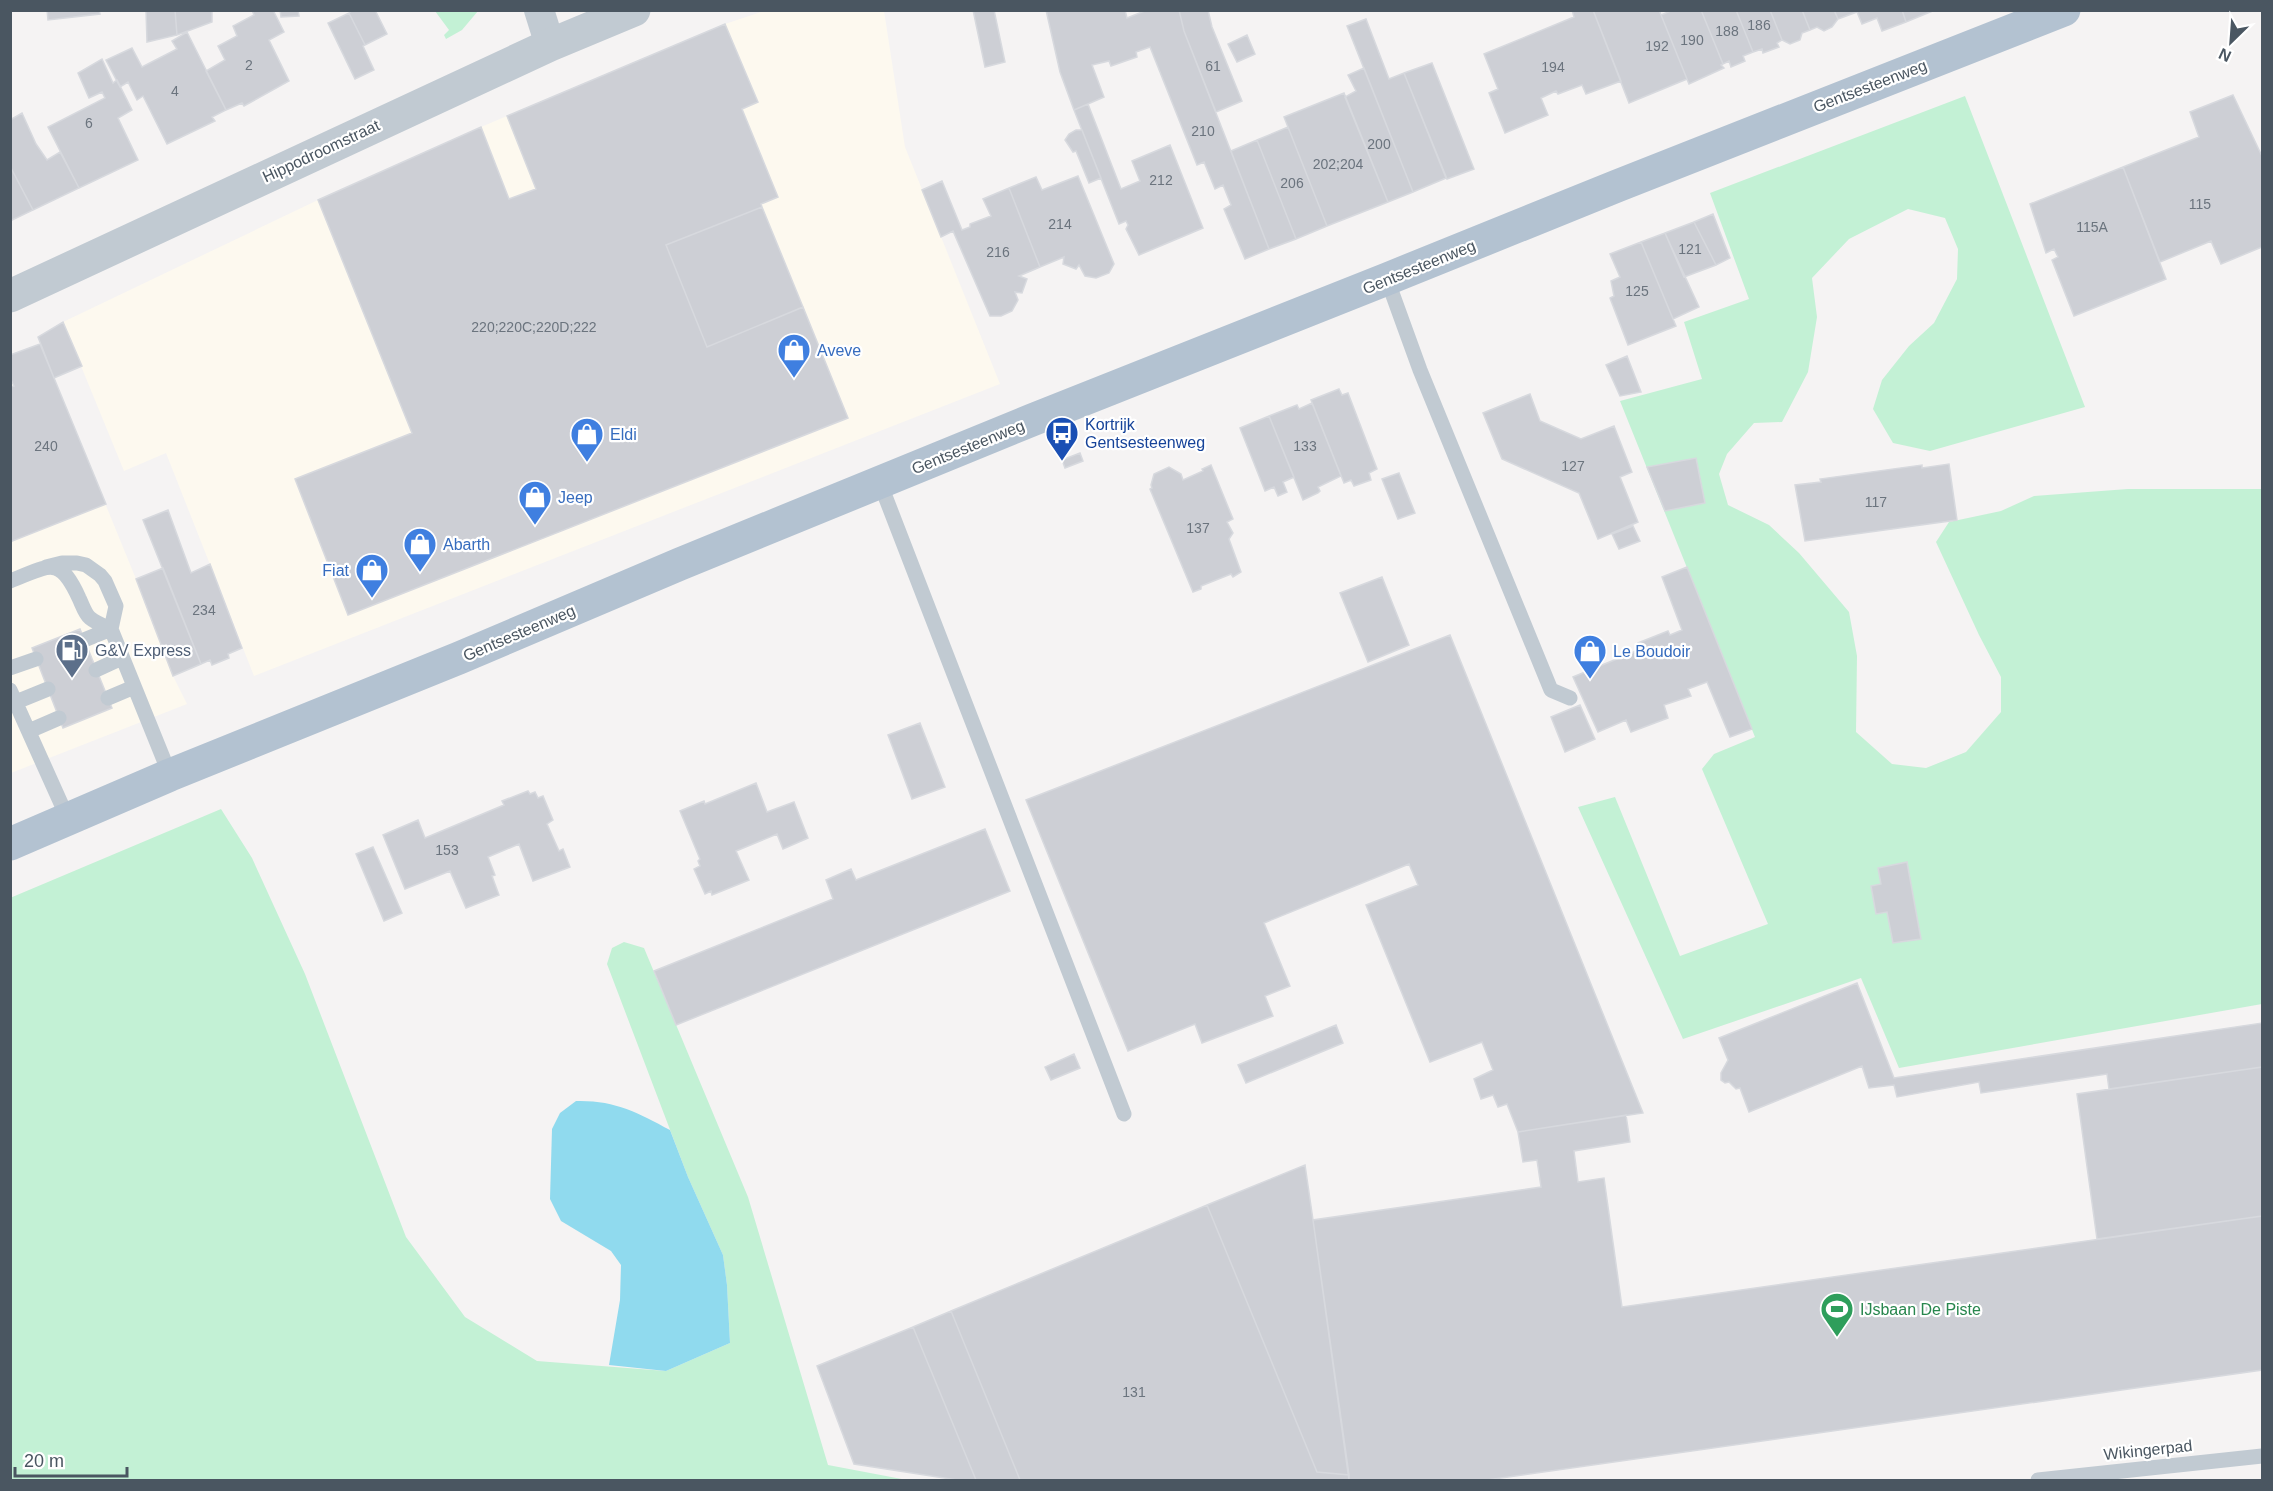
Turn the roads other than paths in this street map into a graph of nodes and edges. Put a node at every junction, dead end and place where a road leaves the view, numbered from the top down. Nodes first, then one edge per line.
1 (539, 10) edge
2 (634, 10) edge
3 (2064, 10) edge
4 (550, 45) junction
5 (1387, 279) junction
6 (10, 296) edge
7 (880, 483) junction
8 (46, 567) junction
9 (10, 581) edge
10 (111, 629) junction
11 (84, 640) dead end
12 (123, 658) junction
13 (36, 659) dead end
14 (10, 668) edge
15 (96, 670) dead end
16 (134, 687) junction
17 (48, 689) dead end
18 (13, 696) edge
19 (108, 698) dead end
20 (1570, 698) dead end
21 (60, 718) dead end
22 (29, 731) junction
23 (171, 775) junction
24 (68, 819) junction
25 (10, 843) edge
26 (1124, 1114) dead end
27 (2262, 1456) edge
28 (2037, 1480) edge

1 - 4 street
2 - 4 street, Hippodroomstraat
3 - 5 main road, Gentsesteenweg
4 - 6 street, Hippodroomstraat
5 - 7 main road, Gentsesteenweg
5 - 20 lane
7 - 23 main road, Gentsesteenweg
7 - 26 lane
8 - 9 lane
8 - 10 lane
8 - 10 lane
10 - 11 lane
10 - 12 lane
12 - 15 lane
12 - 16 lane
13 - 14 lane
16 - 19 lane
16 - 23 lane
17 - 18 lane
18 - 22 lane
21 - 22 lane
22 - 24 lane
23 - 24 main road, Gentsesteenweg
24 - 25 main road, Gentsesteenweg
27 - 28 lane, Wikingerpad

